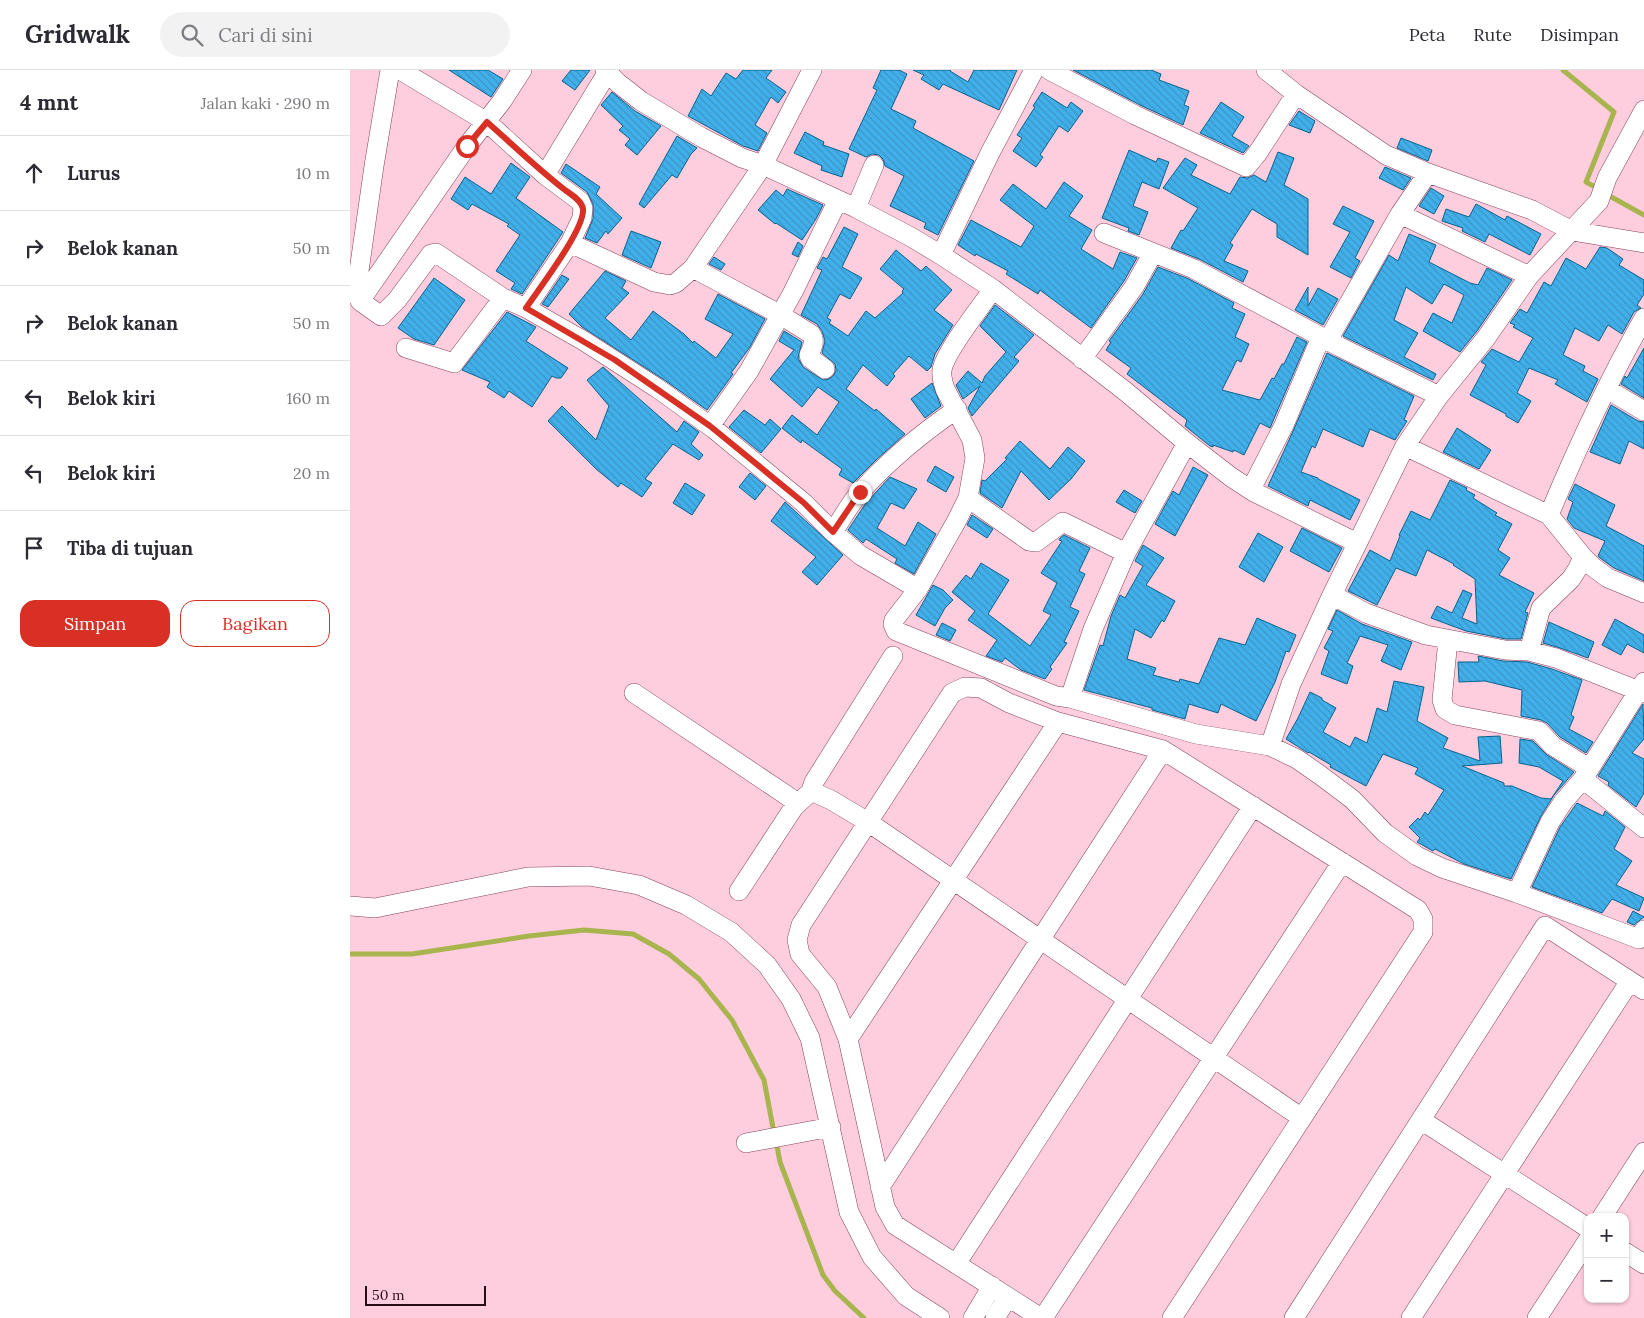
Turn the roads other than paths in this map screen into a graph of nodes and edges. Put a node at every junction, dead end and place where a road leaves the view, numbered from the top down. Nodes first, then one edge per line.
1 (390, 70) edge
2 (400, 70) edge
3 (522, 70) edge
4 (812, 70) edge
5 (1034, 70) edge
6 (1049, 70) edge
7 (1266, 70) edge
8 (606, 71) edge
9 (1296, 94) junction
10 (1644, 110) edge
11 (487, 122) junction
12 (763, 165) junction
13 (874, 165) dead end
14 (1428, 173) junction
15 (545, 175) junction
16 (838, 200) junction
17 (856, 208) junction
18 (1400, 214) junction
19 (1572, 231) junction
20 (1104, 232) dead end
21 (570, 243) junction
22 (1644, 243) edge
23 (1153, 253) junction
24 (941, 255) junction
25 (693, 268) junction
26 (1529, 276) junction
27 (993, 290) junction
28 (503, 298) junction
29 (360, 301) junction
30 (526, 308) junction
31 (779, 314) junction
32 (1644, 318) edge
33 (1325, 338) junction
34 (406, 348) dead end
35 (1082, 359) junction
36 (825, 369) dead end
37 (1607, 389) junction
38 (1439, 396) junction
39 (957, 409) junction
40 (1644, 411) edge
41 (710, 426) junction
42 (1186, 443) junction
43 (1406, 446) junction
44 (1250, 489) junction
45 (968, 498) junction
46 (1549, 515) junction
47 (833, 532) junction
48 (1357, 543) junction
49 (1126, 553) junction
50 (1582, 557) junction
51 (918, 589) junction
52 (1644, 593) edge
53 (1332, 595) junction
54 (1448, 640) junction
55 (1529, 651) junction
56 (893, 656) dead end
57 (1642, 688) edge
58 (634, 693) dead end
59 (1070, 698) junction
60 (1058, 722) junction
61 (1270, 746) junction
62 (1163, 750) junction
63 (1586, 773) junction
64 (805, 797) junction
65 (1253, 806) junction
66 (868, 822) junction
67 (1644, 828) edge
68 (1342, 862) junction
69 (953, 880) junction
70 (739, 891) dead end
71 (1517, 893) junction
72 (350, 906) edge
73 (1644, 930) edge
74 (1040, 940) junction
75 (1637, 986) edge
76 (1127, 999) junction
77 (848, 1039) junction
78 (1214, 1058) junction
79 (1302, 1118) junction
80 (1421, 1120) junction
81 (830, 1127) junction
82 (746, 1143) dead end
83 (1644, 1152) edge
84 (1504, 1174) junction
85 (880, 1187) junction
86 (1605, 1213) edge
87 (1584, 1225) edge
88 (1584, 1246) edge
89 (1629, 1255) edge
90 (956, 1264) junction
91 (1644, 1264) edge
92 (992, 1286) junction
93 (1008, 1297) junction
94 (940, 1318) edge
95 (973, 1318) edge
96 (995, 1318) edge
97 (1042, 1318) edge
98 (1172, 1318) edge
99 (1294, 1318) edge
100 (1411, 1318) edge
101 (1537, 1318) edge

1 - 29 street
2 - 11 street
3 - 11 street
4 - 12 street
5 - 24 street
6 - 9 street
7 - 9 street
8 - 12 street
8 - 15 street
9 - 14 street
10 - 19 street
11 - 15 street
11 - 29 street
12 - 16 street
12 - 25 street
13 - 17 street
14 - 18 street
14 - 19 street
15 - 21 street
16 - 17 street
16 - 31 street
17 - 24 street
18 - 26 street
18 - 33 street
19 - 22 street
19 - 26 street
20 - 23 street
21 - 25 street
21 - 30 street
23 - 33 street
23 - 35 street
24 - 27 street
25 - 31 street
26 - 38 street
27 - 35 street
27 - 39 street
28 - 29 street
28 - 30 street
28 - 34 street
30 - 41 street
31 - 36 street
31 - 41 street
32 - 37 street
33 - 38 street
33 - 44 street
35 - 42 street
37 - 40 street
37 - 46 street
38 - 43 street
39 - 45 street
39 - 47 street
41 - 47 street
42 - 44 street
42 - 49 street
43 - 46 street
43 - 48 street
44 - 48 street
45 - 49 street
45 - 51 street
46 - 50 street
47 - 51 street
48 - 53 street
49 - 59 street
50 - 52 street
50 - 55 street
51 - 59 street
53 - 54 street
53 - 61 street
54 - 55 street
54 - 63 street
55 - 57 street
56 - 64 street
57 - 63 street
58 - 64 street
59 - 61 street
60 - 62 street
60 - 66 street
60 - 69 street
61 - 71 street
62 - 65 street
62 - 74 street
63 - 67 street
63 - 71 street
64 - 66 street
64 - 70 street
65 - 68 street
65 - 76 street
66 - 69 street
66 - 77 street
68 - 78 street
68 - 79 street
69 - 74 street
69 - 77 street
71 - 73 street
72 - 81 street
74 - 76 street
74 - 85 street
75 - 80 street
75 - 84 street
76 - 78 street
76 - 90 street
77 - 85 street
78 - 79 street
78 - 97 street
79 - 98 street
80 - 84 street
80 - 99 street
81 - 82 street
81 - 94 street
83 - 86 street
84 - 87 street
84 - 100 street
85 - 90 street
88 - 101 street
89 - 91 street
90 - 92 street
92 - 93 street
92 - 95 street
93 - 96 street
93 - 97 street

